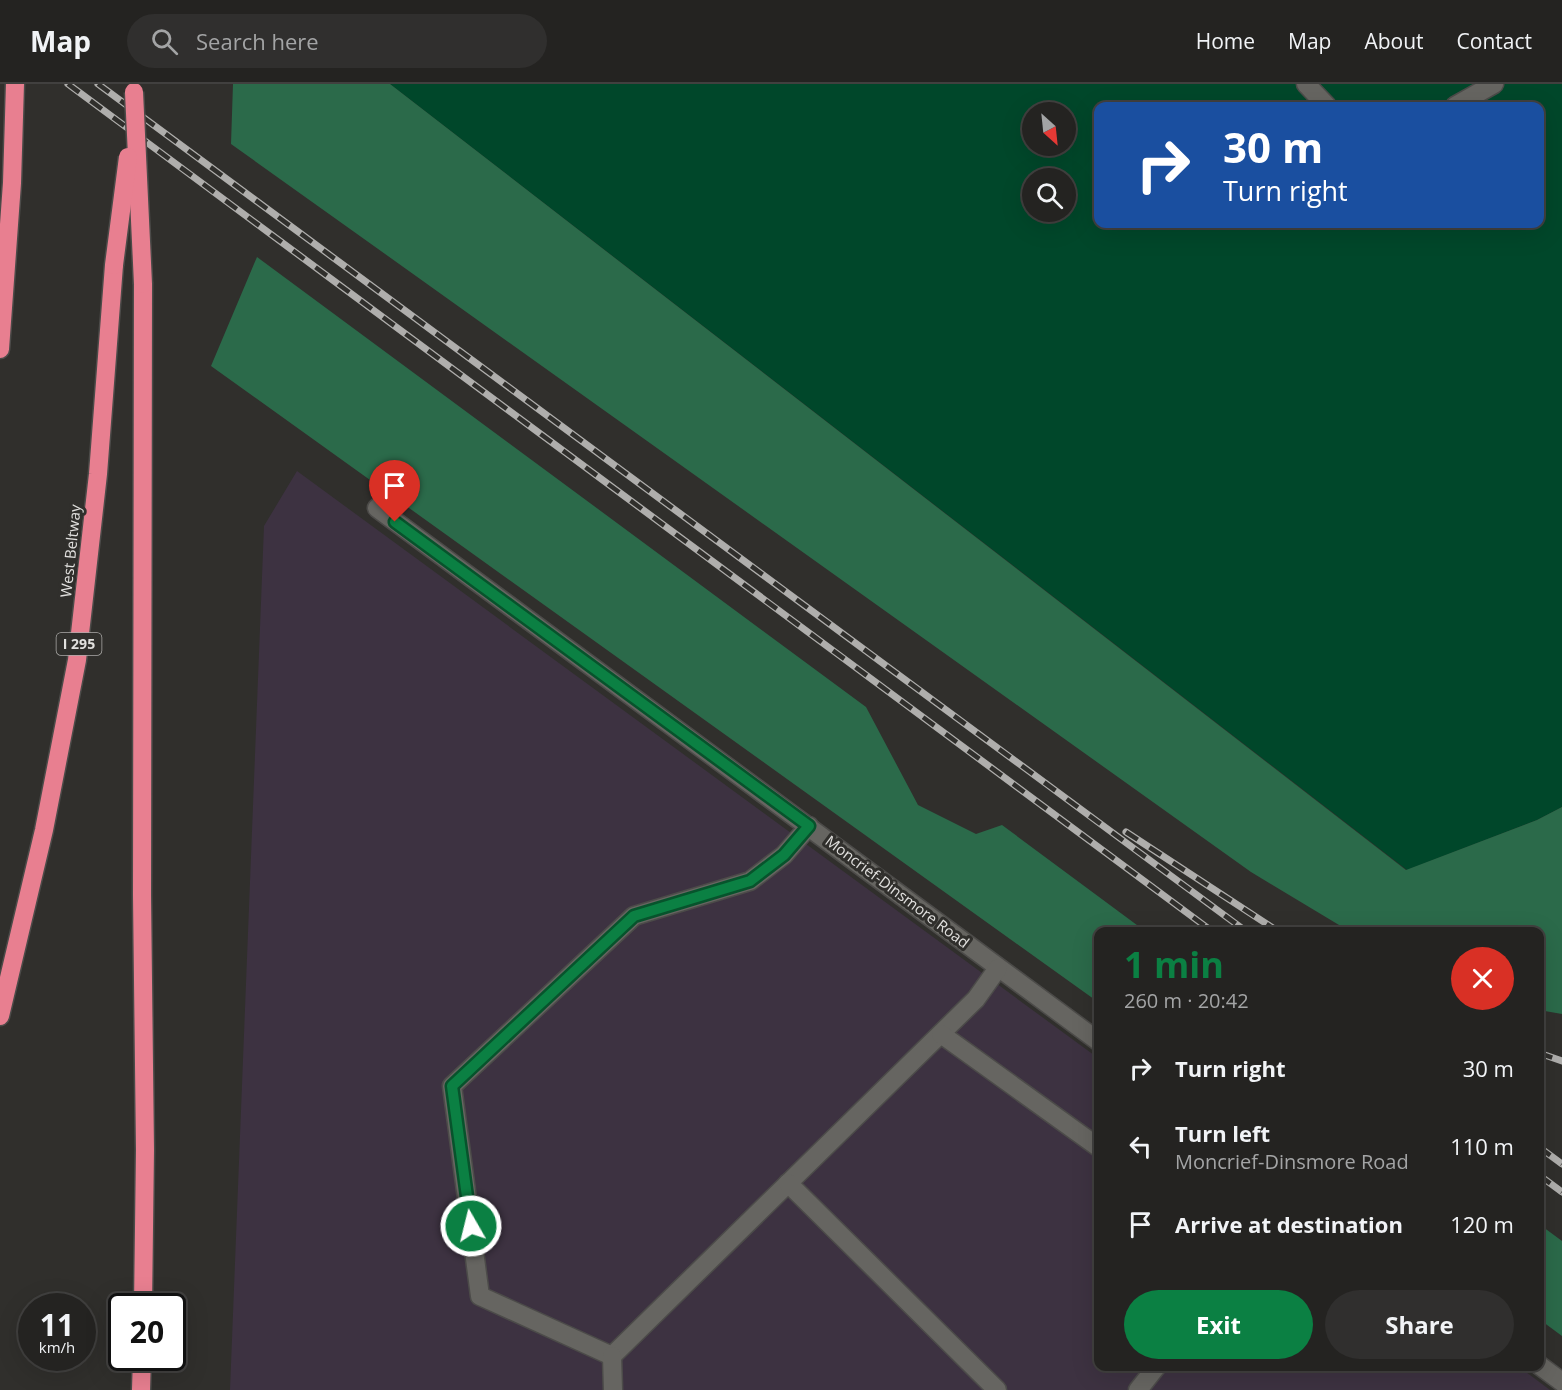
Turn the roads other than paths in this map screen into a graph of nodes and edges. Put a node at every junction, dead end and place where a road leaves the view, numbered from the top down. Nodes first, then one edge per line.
1 (15, 84) edge
2 (1306, 84) edge
3 (1494, 84) edge
4 (134, 88) edge
5 (1323, 102) edge
6 (1462, 102) edge
7 (0, 349) edge
8 (377, 508) dead end
9 (809, 826) junction
10 (999, 968) junction
11 (0, 1016) edge
12 (942, 1034) junction
13 (1094, 1038) edge
14 (1094, 1144) edge
15 (788, 1184) junction
16 (143, 1293) edge
17 (612, 1356) junction
18 (1544, 1369) edge
19 (142, 1371) edge
20 (1155, 1377) edge
21 (1562, 1382) edge
22 (141, 1390) edge
23 (613, 1390) edge
24 (998, 1390) edge
25 (1138, 1390) edge

1 - 7 highway
2 - 5 street
3 - 6 street
4 - 11 highway, West Beltway / I 295, bridge
4 - 16 highway, bridge
8 - 9 street, Moncrief-Dinsmore Road
9 - 10 street, Moncrief-Dinsmore Road
9 - 17 street
10 - 12 street
10 - 13 street, Moncrief-Dinsmore Road
12 - 14 street
12 - 15 street
15 - 17 street
15 - 24 street
17 - 23 street
18 - 21 street
19 - 22 highway
20 - 25 street

